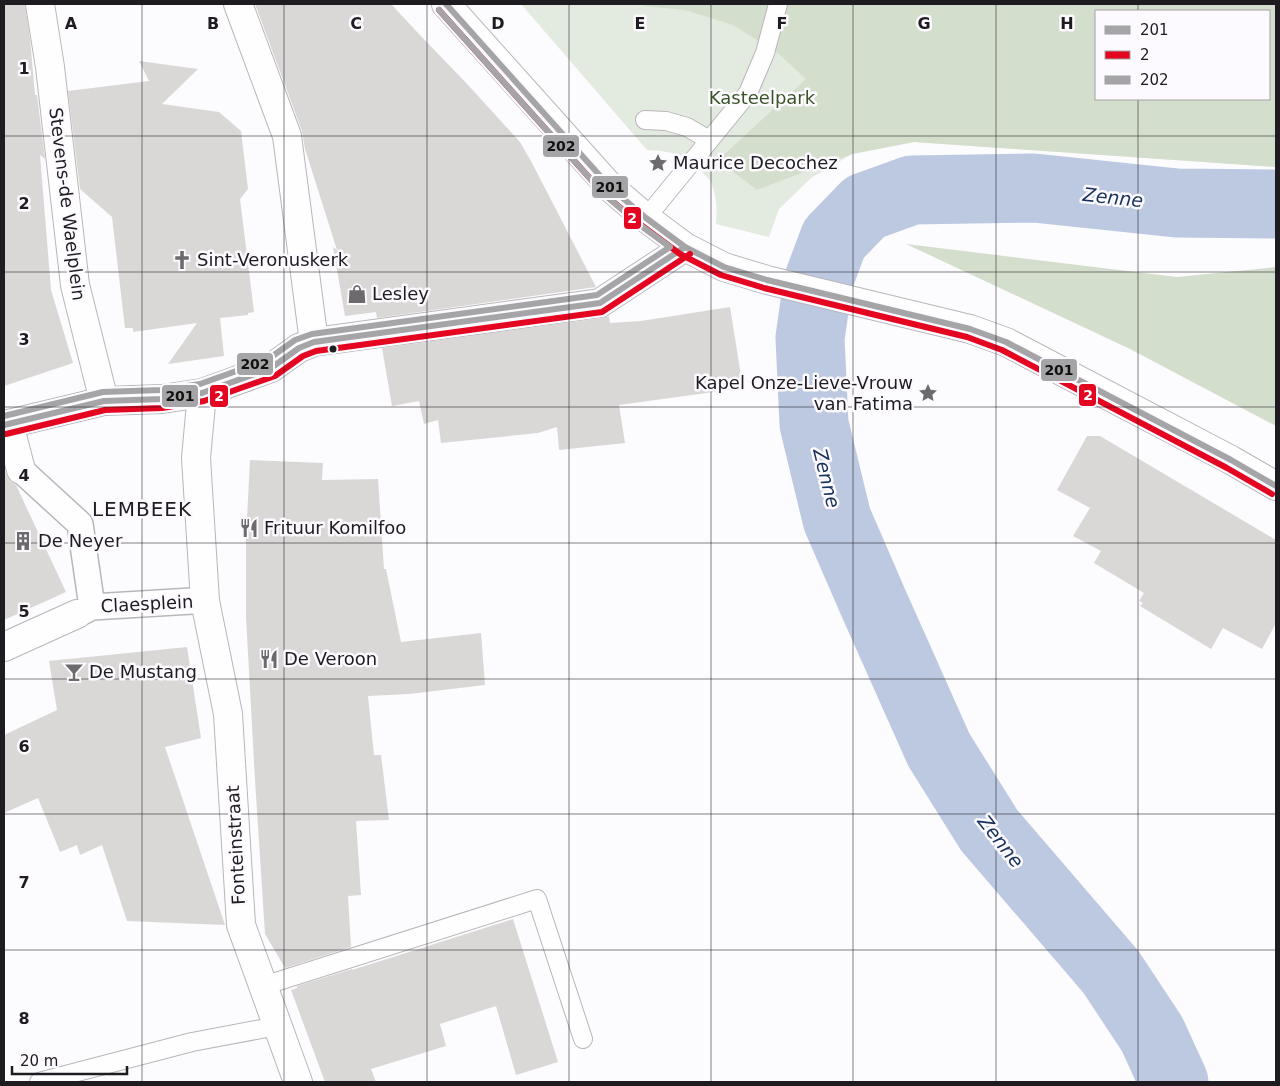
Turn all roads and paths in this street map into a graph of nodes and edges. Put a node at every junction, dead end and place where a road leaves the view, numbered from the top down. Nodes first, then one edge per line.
1 (40, 4) edge
2 (238, 4) edge
3 (446, 4) edge
4 (778, 4) edge
5 (646, 120) dead end
6 (710, 140) junction
7 (646, 218) junction
8 (686, 247) junction
9 (314, 342) junction
10 (202, 393) junction
11 (104, 401) junction
12 (7, 425) edge
13 (21, 470) joint
14 (1276, 486) edge
15 (198, 601) junction
16 (85, 611) junction
17 (4, 647) edge
18 (263, 986) junction
19 (277, 1026) junction
20 (583, 1039) dead end
21 (39, 1082) edge
22 (298, 1082) edge

1 - 11 street, Stevens-de Waelplein
2 - 9 street
3 - 7 street
4 - 6 lane
5 - 6 lane
6 - 7 lane
7 - 8 street
8 - 9 street
8 - 14 street
9 - 10 street
10 - 11 street
10 - 15 street, Claesplein
11 - 12 street
12 - 13 street, Claesplein
13 - 16 street, Claesplein
15 - 16 street, Claesplein
15 - 18 street, Fonteinstraat
16 - 17 street
18 - 19 street, Fonteinstraat
18 - 20 lane
19 - 21 lane
19 - 22 street, Fonteinstraat

